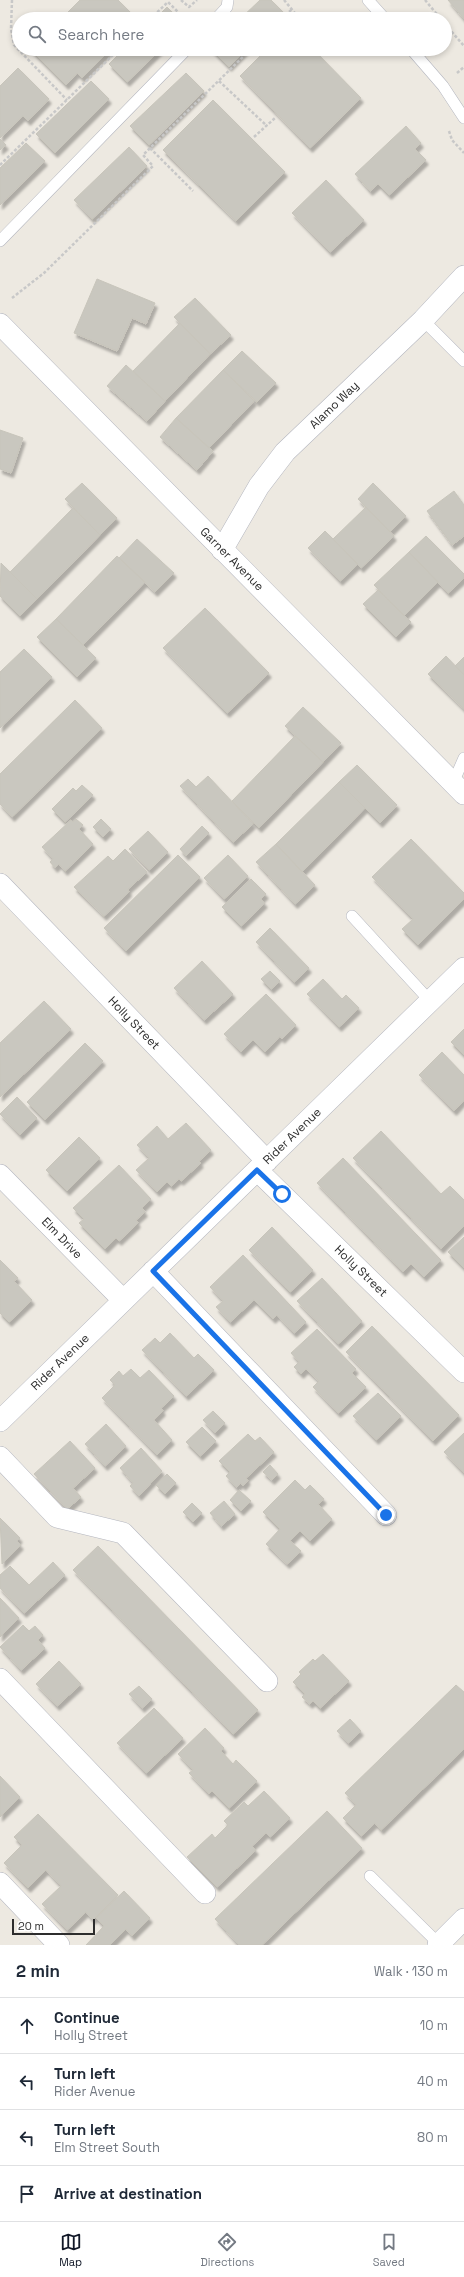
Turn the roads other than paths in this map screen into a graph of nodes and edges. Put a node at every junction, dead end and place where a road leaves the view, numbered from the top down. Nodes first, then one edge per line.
1 (228, 0) edge
2 (368, 0) edge
3 (222, 12) edge
4 (379, 12) edge
5 (180, 56) edge
6 (417, 56) edge
7 (464, 118) edge
8 (0, 241) edge
9 (464, 276) edge
10 (423, 320) junction
11 (0, 324) edge
12 (464, 361) edge
13 (222, 550) junction
14 (464, 758) edge
15 (459, 789) edge
16 (0, 884) edge
17 (352, 916) dead end
18 (464, 968) edge
19 (430, 1001) junction
20 (262, 1166) junction
21 (0, 1175) edge
22 (153, 1271) junction
23 (123, 1300) junction
24 (464, 1372) edge
25 (3, 1412) edge
26 (0, 1457) edge
27 (386, 1515) dead end
28 (0, 1679) edge
29 (267, 1681) dead end
30 (370, 1876) dead end
31 (1, 1886) edge
32 (205, 1893) dead end
33 (464, 1919) edge
34 (442, 1944) edge
35 (59, 1945) edge

1 - 3 lane
2 - 4 lane
5 - 8 lane
6 - 7 lane
9 - 10 street, Alamo Way
10 - 12 lane
10 - 13 street, Alamo Way
11 - 13 street, Garner Avenue
13 - 15 street, Garner Avenue
14 - 15 lane
16 - 20 street, Holly Street
17 - 19 lane
18 - 19 street, Rider Avenue
19 - 20 street, Rider Avenue
20 - 22 street, Rider Avenue
20 - 24 street, Holly Street
21 - 23 street, Elm Drive
22 - 23 street, Rider Avenue
22 - 27 street
23 - 25 street, Rider Avenue
26 - 29 street
28 - 32 street
30 - 34 lane
31 - 35 street
33 - 34 street

